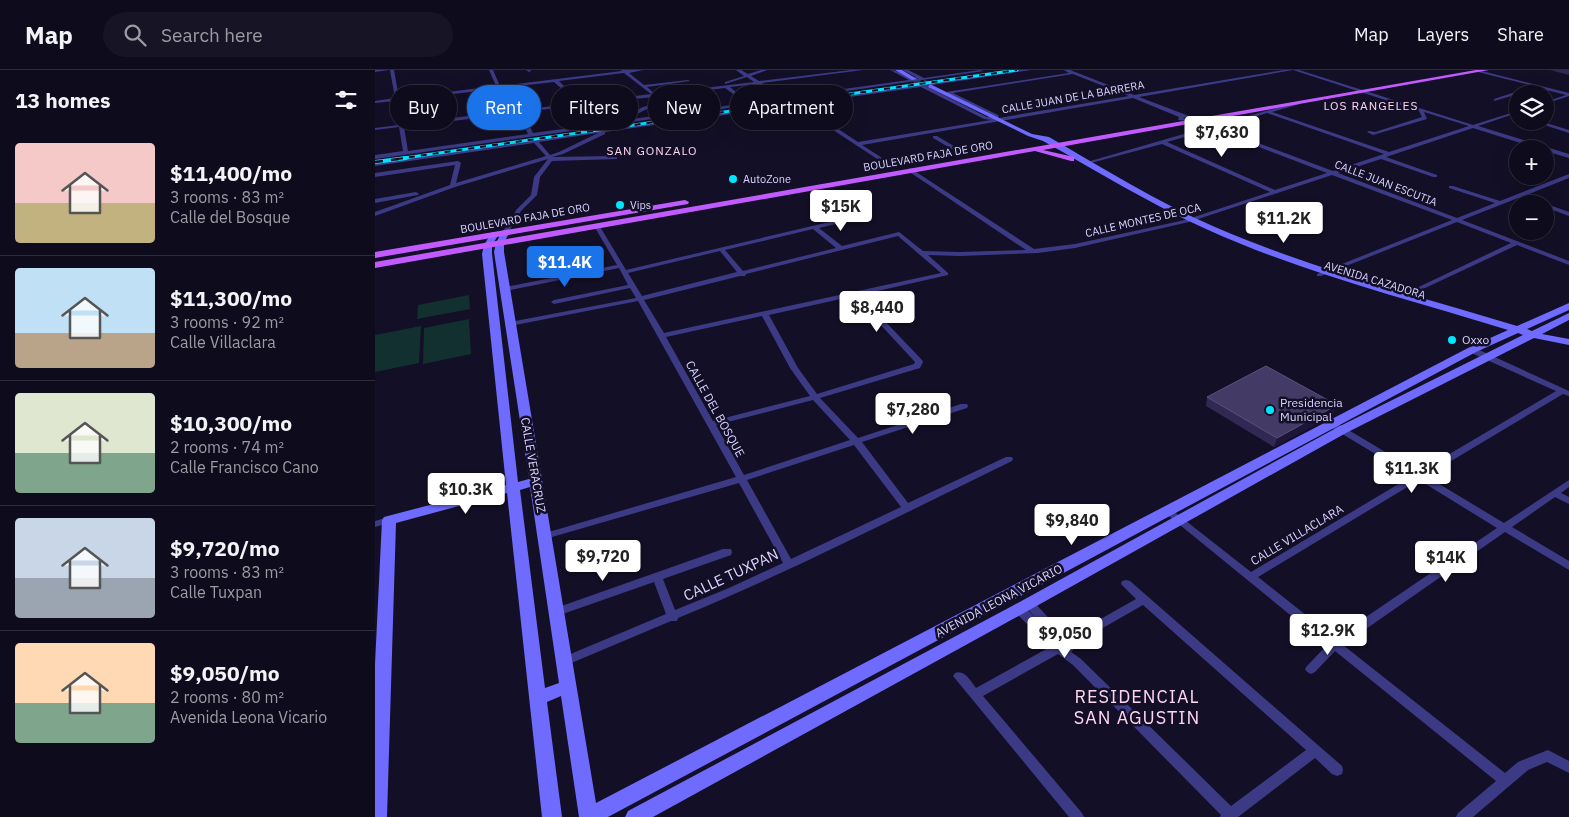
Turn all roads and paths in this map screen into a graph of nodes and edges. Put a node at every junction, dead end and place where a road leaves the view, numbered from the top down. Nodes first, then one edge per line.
1 (387, 70) edge
2 (392, 70) edge
3 (491, 70) edge
4 (641, 70) edge
5 (738, 70) edge
6 (765, 70) edge
7 (807, 70) edge
8 (854, 70) edge
9 (861, 70) edge
10 (892, 70) edge
11 (898, 70) edge
12 (905, 70) edge
13 (987, 70) edge
14 (1029, 70) edge
15 (1066, 70) edge
16 (1291, 70) edge
17 (1295, 70) edge
18 (1448, 70) edge
19 (375, 71) edge
20 (623, 71) edge
21 (1483, 71) edge
22 (1074, 73) junction
23 (748, 76) junction
24 (816, 76) junction
25 (923, 79) junction
26 (555, 80) junction
27 (688, 80) dead end
28 (913, 80) junction
29 (760, 83) junction
30 (395, 85) edge
31 (498, 85) edge
32 (506, 85) edge
33 (508, 85) edge
34 (560, 85) edge
35 (763, 85) edge
36 (1534, 85) edge
37 (643, 86) junction
38 (720, 86) edge
39 (929, 86) junction
40 (727, 87) junction
41 (1349, 87) junction
42 (720, 88) edge
43 (853, 89) edge
44 (648, 90) edge
45 (730, 90) edge
46 (1363, 91) junction
47 (1554, 91) edge
48 (948, 92) junction
49 (1569, 95) edge
50 (853, 96) edge
51 (1509, 96) edge
52 (1134, 97) junction
53 (390, 99) edge
54 (375, 100) edge
55 (1497, 100) dead end
56 (1554, 100) edge
57 (1301, 102) junction
58 (730, 107) edge
59 (1412, 107) junction
60 (1420, 109) junction
61 (1267, 112) junction
62 (730, 113) edge
63 (1182, 116) junction
64 (1509, 116) edge
65 (638, 120) edge
66 (998, 120) junction
67 (1196, 121) junction
68 (1399, 124) junction
69 (390, 127) edge
70 (1473, 127) junction
71 (1554, 127) edge
72 (1213, 128) junction
73 (375, 129) edge
74 (403, 130) edge
75 (529, 130) edge
76 (562, 130) edge
77 (836, 130) edge
78 (607, 131) junction
79 (1569, 132) edge
80 (531, 134) junction
81 (1030, 135) junction
82 (935, 137) dead end
83 (1516, 140) edge
84 (535, 141) junction
85 (1037, 141) junction
86 (1162, 142) junction
87 (1251, 142) junction
88 (1049, 143) junction
89 (858, 144) junction
90 (1023, 150) junction
91 (1221, 150) dead end
92 (406, 152) junction
93 (1554, 152) edge
94 (964, 154) junction
95 (1390, 155) junction
96 (375, 156) edge
97 (1569, 156) edge
98 (438, 157) junction
99 (1381, 157) junction
100 (413, 158) joint
101 (550, 158) junction
102 (615, 158) dead end
103 (1071, 158) junction
104 (458, 163) junction
105 (1089, 163) junction
106 (375, 164) edge
107 (891, 166) junction
108 (910, 170) junction
109 (1333, 173) junction
110 (375, 175) edge
111 (1435, 176) dead end
112 (1569, 176) edge
113 (453, 186) junction
114 (1451, 186) dead end
115 (436, 191) junction
116 (1275, 192) junction
117 (1521, 195) edge
118 (720, 200) junction
119 (1509, 200) edge
120 (375, 201) edge
121 (1500, 203) junction
122 (1554, 210) edge
123 (375, 214) edge
124 (863, 216) dead end
125 (1567, 216) edge
126 (1191, 220) junction
127 (1456, 220) junction
128 (597, 226) junction
129 (814, 227) junction
130 (506, 230) junction
131 (497, 239) junction
132 (1517, 243) junction
133 (489, 245) junction
134 (721, 249) junction
135 (843, 249) junction
136 (921, 252) junction
137 (1032, 252) junction
138 (375, 255) edge
139 (1569, 263) edge
140 (375, 265) edge
141 (622, 269) junction
142 (1323, 273) junction
143 (743, 275) junction
144 (631, 286) junction
145 (505, 289) junction
146 (856, 294) junction
147 (1406, 295) junction
148 (639, 299) junction
149 (554, 302) dead end
150 (1569, 306) edge
151 (765, 315) junction
152 (1569, 316) edge
153 (510, 324) junction
154 (1493, 324) junction
155 (1526, 334) junction
156 (662, 336) junction
157 (1569, 342) edge
158 (1472, 350) junction
159 (1487, 356) junction
160 (1565, 392) edge
161 (815, 397) junction
162 (964, 406) dead end
163 (711, 424) junction
164 (1337, 427) junction
165 (856, 441) junction
166 (1009, 459) dead end
167 (1420, 476) junction
168 (741, 479) junction
169 (537, 481) junction
170 (1569, 484) edge
171 (514, 487) junction
172 (1555, 493) junction
173 (1569, 501) edge
174 (907, 508) junction
175 (1174, 516) junction
176 (382, 522) edge
177 (1505, 526) junction
178 (545, 536) junction
179 (727, 552) dead end
180 (789, 565) junction
181 (1569, 566) edge
182 (657, 577) junction
183 (1250, 577) junction
184 (1126, 584) dead end
185 (1143, 600) junction
186 (1024, 606) junction
187 (557, 612) junction
188 (673, 618) junction
189 (380, 621) edge
190 (1334, 644) junction
191 (1063, 646) junction
192 (565, 661) junction
193 (1311, 669) dead end
194 (959, 676) dead end
195 (569, 686) junction
196 (975, 696) junction
197 (539, 698) junction
198 (1315, 751) junction
199 (377, 753) edge
200 (1569, 768) edge
201 (1337, 770) dead end
202 (1504, 780) junction
203 (377, 786) edge
204 (1228, 816) edge
205 (377, 817) edge
206 (552, 817) edge
207 (589, 817) edge
208 (635, 817) edge
209 (1077, 817) edge
210 (1463, 817) edge

1 - 19 street
2 - 30 street
3 - 31 street
4 - 20 street
5 - 23 street
6 - 23 street
7 - 24 street
8 - 9 street
8 - 24 street
10 - 28 street
11 - 28 street
12 - 25 street
13 - 25 street
14 - 39 street
15 - 22 street
16 - 52 street, CALLE JUAN DE LA BARRERA
17 - 41 street
18 - 41 main road, BOULEVARD FAJA DE ORO
20 - 26 street
20 - 32 street
20 - 37 street
21 - 36 street
21 - 46 main road, BOULEVARD FAJA DE ORO
22 - 48 street
22 - 52 street
23 - 29 street
23 - 38 street
24 - 29 street
25 - 28 street
26 - 33 street
26 - 34 street
27 - 37 street
28 - 43 street
29 - 35 street
29 - 40 street
37 - 44 street
39 - 48 street
39 - 50 street
39 - 66 street
40 - 42 street
40 - 45 street
41 - 46 street
41 - 63 main road, BOULEVARD FAJA DE ORO
46 - 57 main road, BOULEVARD FAJA DE ORO
46 - 59 street
47 - 49 street
48 - 66 street
49 - 56 street
51 - 55 street
52 - 63 street
52 - 66 street, CALLE JUAN DE LA BARRERA
53 - 54 street
57 - 61 street
57 - 67 main road, BOULEVARD FAJA DE ORO
58 - 65 street
59 - 60 street
59 - 68 street
60 - 68 street
60 - 70 street
61 - 72 street
61 - 95 street
62 - 78 street
63 - 67 street, CALLE JUAN ESCUTIA
63 - 88 main road, BOULEVARD FAJA DE ORO
64 - 70 street, CALLE MONTES DE OCA
66 - 81 street
66 - 89 street, CALLE JUAN DE LA BARRERA
67 - 72 street, CALLE JUAN ESCUTIA
67 - 88 main road, BOULEVARD FAJA DE ORO
68 - 68 street
69 - 73 street
70 - 83 street
70 - 95 street, CALLE MONTES DE OCA
71 - 79 street
72 - 86 street
72 - 87 street, CALLE JUAN ESCUTIA
74 - 92 street
75 - 80 street
76 - 80 street
77 - 89 street
78 - 84 street
78 - 101 street
80 - 92 street
81 - 85 street
81 - 88 street
82 - 94 street
84 - 98 street
84 - 101 street
85 - 88 street
85 - 94 main road, BOULEVARD FAJA DE ORO
86 - 105 street
86 - 116 street
87 - 91 street
87 - 109 street, CALLE JUAN ESCUTIA
88 - 90 main road, BOULEVARD FAJA DE ORO
88 - 103 street, AVENIDA CAZADORA
88 - 105 street, AVENIDA CAZADORA
89 - 107 street
90 - 103 main road
90 - 108 main road, BOULEVARD FAJA DE ORO
92 - 96 street
93 - 97 street
94 - 107 main road, BOULEVARD FAJA DE ORO
95 - 99 street, CALLE MONTES DE OCA
98 - 100 street
98 - 104 street
99 - 109 street, CALLE MONTES DE OCA
99 - 111 street
100 - 106 street
101 - 102 street
101 - 113 street
101 - 130 street
103 - 126 street, AVENIDA CAZADORA
104 - 110 street
104 - 113 street
105 - 126 street, AVENIDA CAZADORA
107 - 118 main road, BOULEVARD FAJA DE ORO
108 - 118 main road, BOULEVARD FAJA DE ORO
108 - 137 street
109 - 116 street, CALLE MONTES DE OCA
109 - 127 street, CALLE JUAN ESCUTIA
112 - 117 street
113 - 115 street
114 - 121 street
115 - 120 street
115 - 123 street
116 - 126 street, CALLE MONTES DE OCA
118 - 128 main road, BOULEVARD FAJA DE ORO
118 - 130 main road, BOULEVARD FAJA DE ORO
119 - 121 street
121 - 127 street
122 - 125 street
124 - 129 street
126 - 137 street, CALLE MONTES DE OCA
126 - 142 street, AVENIDA CAZADORA
127 - 132 street, CALLE JUAN ESCUTIA
127 - 142 street
128 - 131 main road, BOULEVARD FAJA DE ORO
128 - 141 street, CALLE DEL BOSQUE
129 - 134 street
129 - 135 street
130 - 131 street
131 - 133 main road, BOULEVARD FAJA DE ORO
131 - 138 main road, BOULEVARD FAJA DE ORO
131 - 145 street, CALLE VERACRUZ
132 - 139 street, CALLE JUAN ESCUTIA
132 - 147 street
133 - 140 main road, BOULEVARD FAJA DE ORO
133 - 171 street, CALLE VERACRUZ
134 - 141 street
134 - 143 street
135 - 136 street
135 - 143 street
136 - 137 street, CALLE MONTES DE OCA
136 - 146 street
141 - 144 street, CALLE DEL BOSQUE
141 - 145 street
142 - 147 street, AVENIDA CAZADORA
142 - 154 street, AVENIDA CAZADORA
143 - 148 street
144 - 148 street, CALLE DEL BOSQUE
144 - 149 street
145 - 153 street, CALLE VERACRUZ
146 - 151 street
146 - 161 street
147 - 154 street, AVENIDA CAZADORA
148 - 153 street
148 - 156 street, CALLE DEL BOSQUE
150 - 155 street, AVENIDA LEONA VICARIO
151 - 156 street
151 - 161 street
152 - 155 street, AVENIDA LEONA VICARIO
153 - 169 street, CALLE VERACRUZ
154 - 155 street, AVENIDA CAZADORA
155 - 157 street, AVENIDA CAZADORA
155 - 158 street, AVENIDA LEONA VICARIO
155 - 159 street, AVENIDA LEONA VICARIO
156 - 163 street, CALLE DEL BOSQUE
158 - 159 street
158 - 164 street, AVENIDA LEONA VICARIO
159 - 160 street
159 - 164 street, AVENIDA LEONA VICARIO
160 - 167 street, CALLE VILLACLARA
161 - 163 street
161 - 165 street
162 - 165 street
163 - 168 street, CALLE DEL BOSQUE
164 - 167 street
164 - 175 street, AVENIDA LEONA VICARIO
165 - 168 street
165 - 174 street
166 - 174 street, CALLE TUXPAN
167 - 177 street
167 - 183 street, CALLE VILLACLARA
168 - 178 street
168 - 180 street, CALLE DEL BOSQUE
169 - 171 street
169 - 178 street, CALLE VERACRUZ
170 - 172 street
171 - 176 street
171 - 197 street, CALLE VERACRUZ
172 - 173 street
172 - 177 street
174 - 180 street, CALLE TUXPAN
175 - 183 street
175 - 186 street, AVENIDA LEONA VICARIO
175 - 207 street, AVENIDA LEONA VICARIO
176 - 189 street
177 - 181 street
177 - 190 street
178 - 187 street, CALLE VERACRUZ
179 - 182 street
180 - 188 street, CALLE TUXPAN
182 - 187 street
182 - 188 street
183 - 190 street
184 - 185 street
185 - 191 street
185 - 198 street
186 - 191 street
186 - 208 street, AVENIDA LEONA VICARIO
187 - 192 street, CALLE VERACRUZ
188 - 192 street, CALLE TUXPAN
189 - 199 street
190 - 193 street
190 - 202 street
191 - 196 street
191 - 204 street
192 - 195 street, CALLE VERACRUZ
194 - 196 street
195 - 197 street
195 - 207 street, CALLE VERACRUZ
196 - 209 street
197 - 206 street, CALLE VERACRUZ
198 - 201 street
198 - 204 street
199 - 203 street
200 - 202 street
202 - 210 street
203 - 205 street

